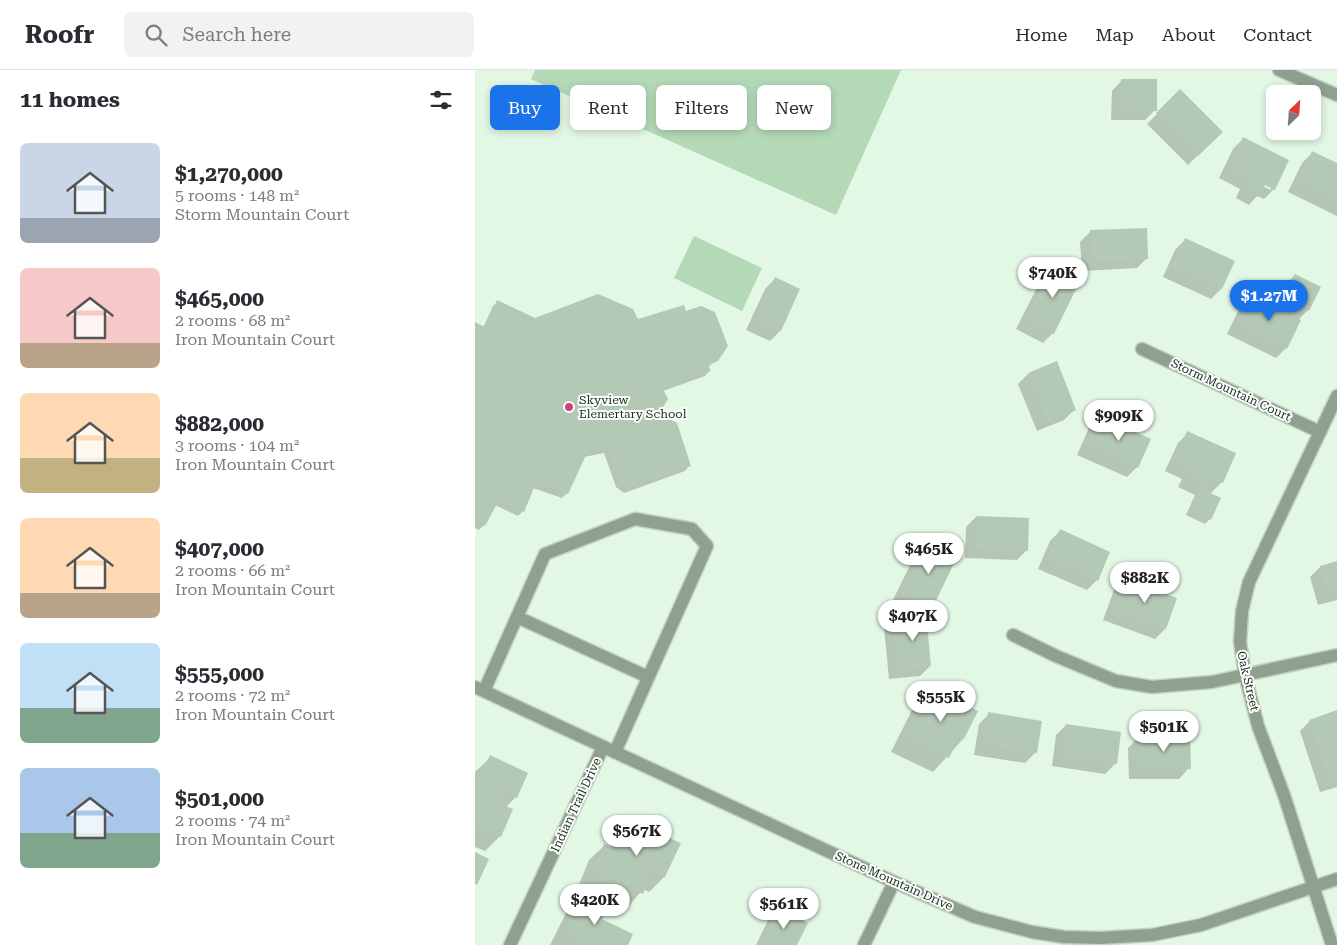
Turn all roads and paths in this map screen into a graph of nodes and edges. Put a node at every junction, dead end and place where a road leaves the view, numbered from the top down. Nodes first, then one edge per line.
1 (1279, 70) edge
2 (1337, 95) edge
3 (1142, 349) dead end
4 (1337, 396) edge
5 (1320, 432) junction
6 (517, 617) junction
7 (1013, 635) dead end
8 (1337, 656) edge
9 (1245, 675) junction
10 (648, 677) junction
11 (479, 689) edge
12 (609, 749) junction
13 (1337, 879) edge
14 (894, 882) junction
15 (1313, 888) junction
16 (510, 945) edge
17 (864, 945) edge
18 (1332, 945) edge

1 - 2 street
3 - 5 street, Storm Mountain Court
4 - 5 street, Oak Street
5 - 9 street, Oak Street
6 - 10 street
6 - 10 street, Indian Trail Drive
6 - 11 street
7 - 9 street
8 - 9 street
9 - 15 street, Oak Street
10 - 12 street, Indian Trail Drive
11 - 12 street, Stone Mountain Drive
12 - 14 street, Stone Mountain Drive
12 - 16 street, Indian Trail Drive
13 - 15 street, Stone Mountain Drive
14 - 15 street, Stone Mountain Drive
14 - 17 street
15 - 18 street, Oak Street

